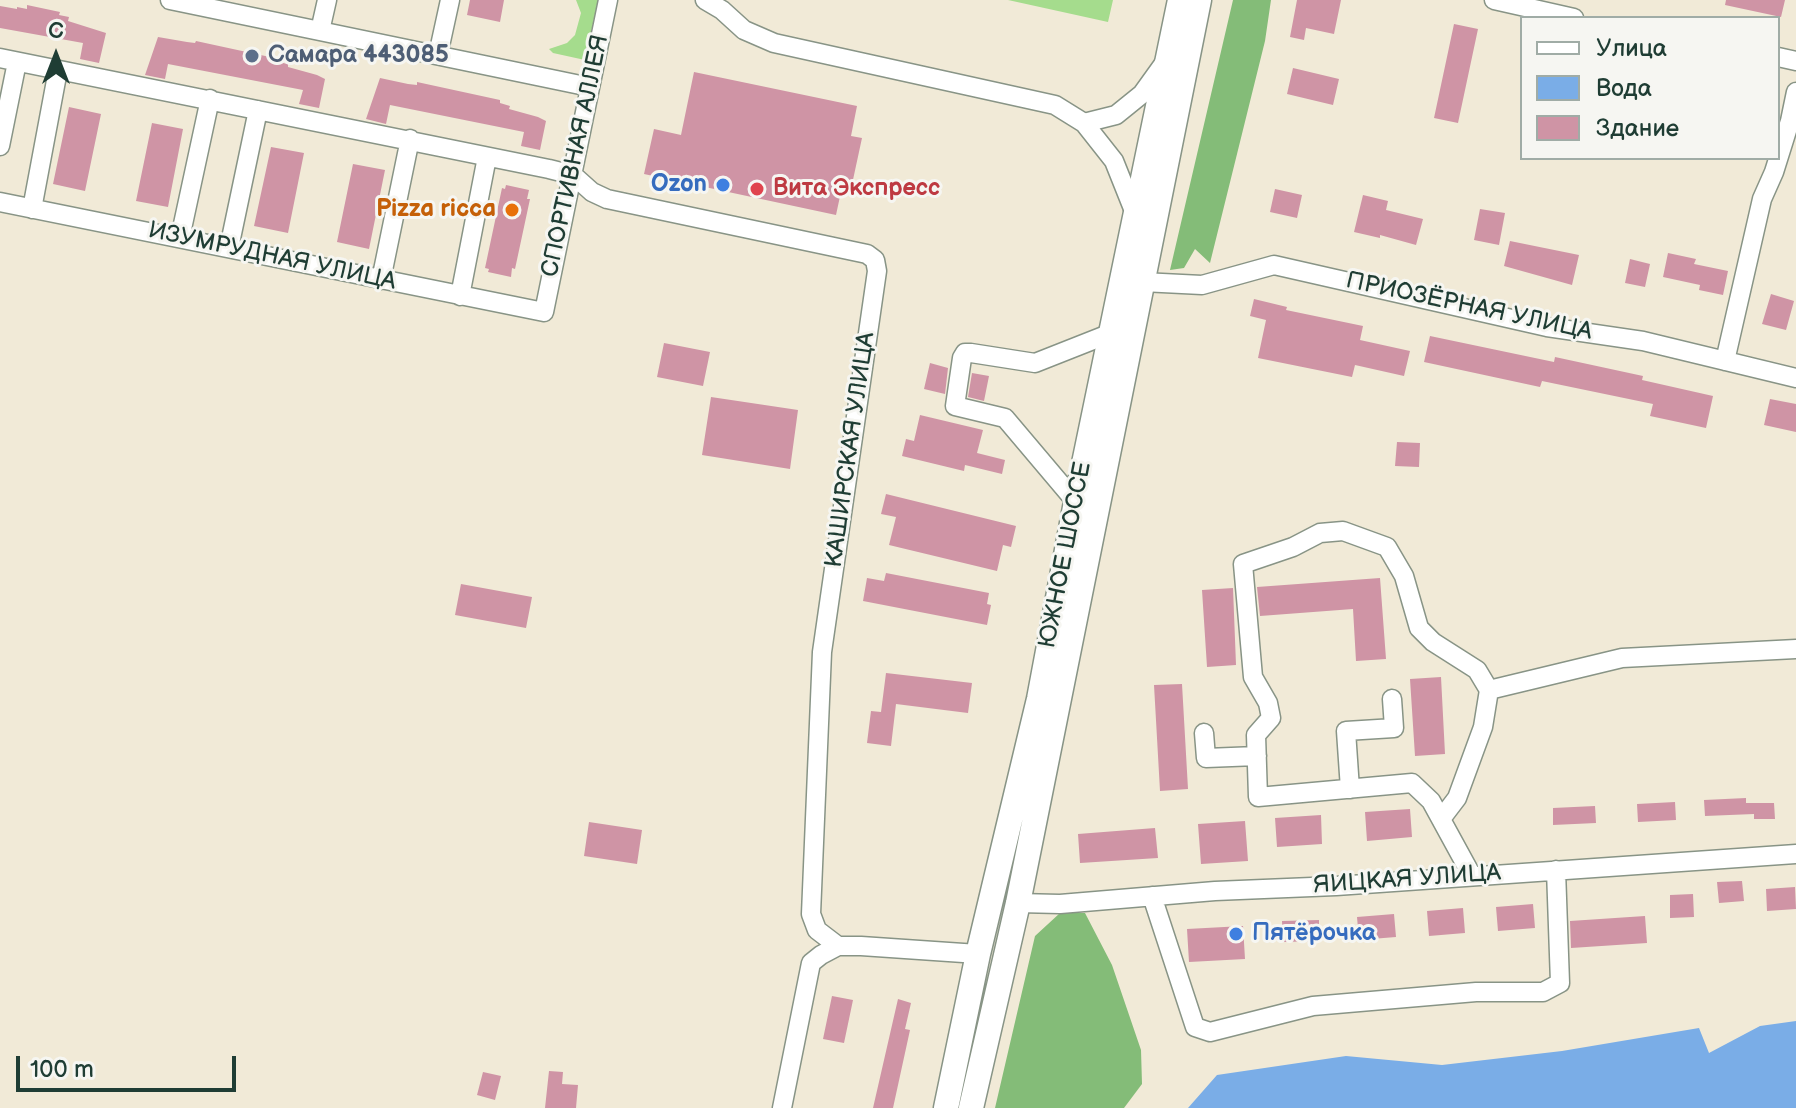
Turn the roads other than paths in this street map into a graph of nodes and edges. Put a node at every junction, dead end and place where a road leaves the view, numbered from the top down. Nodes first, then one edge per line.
1 (170, 0) edge
2 (327, 0) edge
3 (450, 0) edge
4 (608, 0) edge
5 (705, 0) edge
6 (1180, 0) edge
7 (1199, 0) edge
8 (1494, 0) edge
9 (209, 4) edge
10 (1565, 16) edge
11 (320, 31) junction
12 (438, 55) junction
13 (1168, 57) junction
14 (8, 60) edge
15 (58, 70) junction
16 (590, 87) junction
17 (1796, 92) edge
18 (210, 99) junction
19 (258, 110) junction
20 (1084, 123) junction
21 (410, 139) junction
22 (0, 146) edge
23 (1780, 150) edge
24 (487, 157) junction
25 (1776, 160) edge
26 (573, 175) junction
27 (0, 202) edge
28 (32, 209) junction
29 (1136, 216) junction
30 (180, 238) junction
31 (229, 248) junction
32 (381, 280) junction
33 (1142, 282) junction
34 (460, 296) junction
35 (544, 312) joint
36 (1111, 333) junction
37 (1725, 361) junction
38 (1796, 378) edge
39 (1076, 502) junction
40 (1796, 649) edge
41 (1489, 690) junction
42 (1392, 699) dead end
43 (1204, 733) dead end
44 (1257, 756) junction
45 (1350, 789) junction
46 (1441, 819) junction
47 (1796, 854) edge
48 (1556, 870) junction
49 (1472, 876) junction
50 (1152, 896) junction
51 (1018, 903) junction
52 (838, 946) junction
53 (978, 954) junction
54 (782, 1108) edge
55 (946, 1108) edge
56 (971, 1108) edge

1 - 9 street
2 - 11 street
3 - 12 street
4 - 16 street, СПОРТИВНАЯ АЛЛЕЯ
5 - 20 street
6 - 13 main road, ЮЖНОЕ ШОССЕ
7 - 33 main road, ЮЖНОЕ ШОССЕ
8 - 10 street
9 - 11 street
11 - 12 street
12 - 16 street
13 - 20 street
13 - 29 main road, ЮЖНОЕ ШОССЕ
14 - 15 street
14 - 22 street
15 - 18 street
15 - 28 street
16 - 26 street, СПОРТИВНАЯ АЛЛЕЯ
17 - 23 street
18 - 19 street
18 - 30 street
19 - 21 street
19 - 31 street
20 - 29 street
21 - 24 street
21 - 32 street
24 - 26 street
24 - 34 street
25 - 37 street
26 - 35 street, СПОРТИВНАЯ АЛЛЕЯ
26 - 52 street, КАШИРСКАЯ УЛИЦА
27 - 28 street, ИЗУМРУДНАЯ УЛИЦА
28 - 30 street, ИЗУМРУДНАЯ УЛИЦА
29 - 36 main road, ЮЖНОЕ ШОССЕ
30 - 31 street, ИЗУМРУДНАЯ УЛИЦА
31 - 32 street, ИЗУМРУДНАЯ УЛИЦА
32 - 34 street, ИЗУМРУДНАЯ УЛИЦА
33 - 37 street, ПРИОЗЁРНАЯ УЛИЦА
33 - 51 main road, ЮЖНОЕ ШОССЕ
34 - 35 street, ИЗУМРУДНАЯ УЛИЦА
36 - 39 main road, ЮЖНОЕ ШОССЕ
36 - 39 street
37 - 38 street, ПРИОЗЁРНАЯ УЛИЦА
39 - 53 main road, ЮЖНОЕ ШОССЕ
40 - 41 street
41 - 44 street
41 - 46 street
42 - 45 street
43 - 44 street
44 - 45 street
45 - 46 street
46 - 49 street
47 - 48 street, ЯИЦКАЯ УЛИЦА
48 - 49 street, ЯИЦКАЯ УЛИЦА
48 - 50 street
49 - 50 street, ЯИЦКАЯ УЛИЦА
50 - 51 street, ЯИЦКАЯ УЛИЦА
51 - 56 main road, ЮЖНОЕ ШОССЕ
52 - 53 street
52 - 54 street
53 - 55 main road, ЮЖНОЕ ШОССЕ

